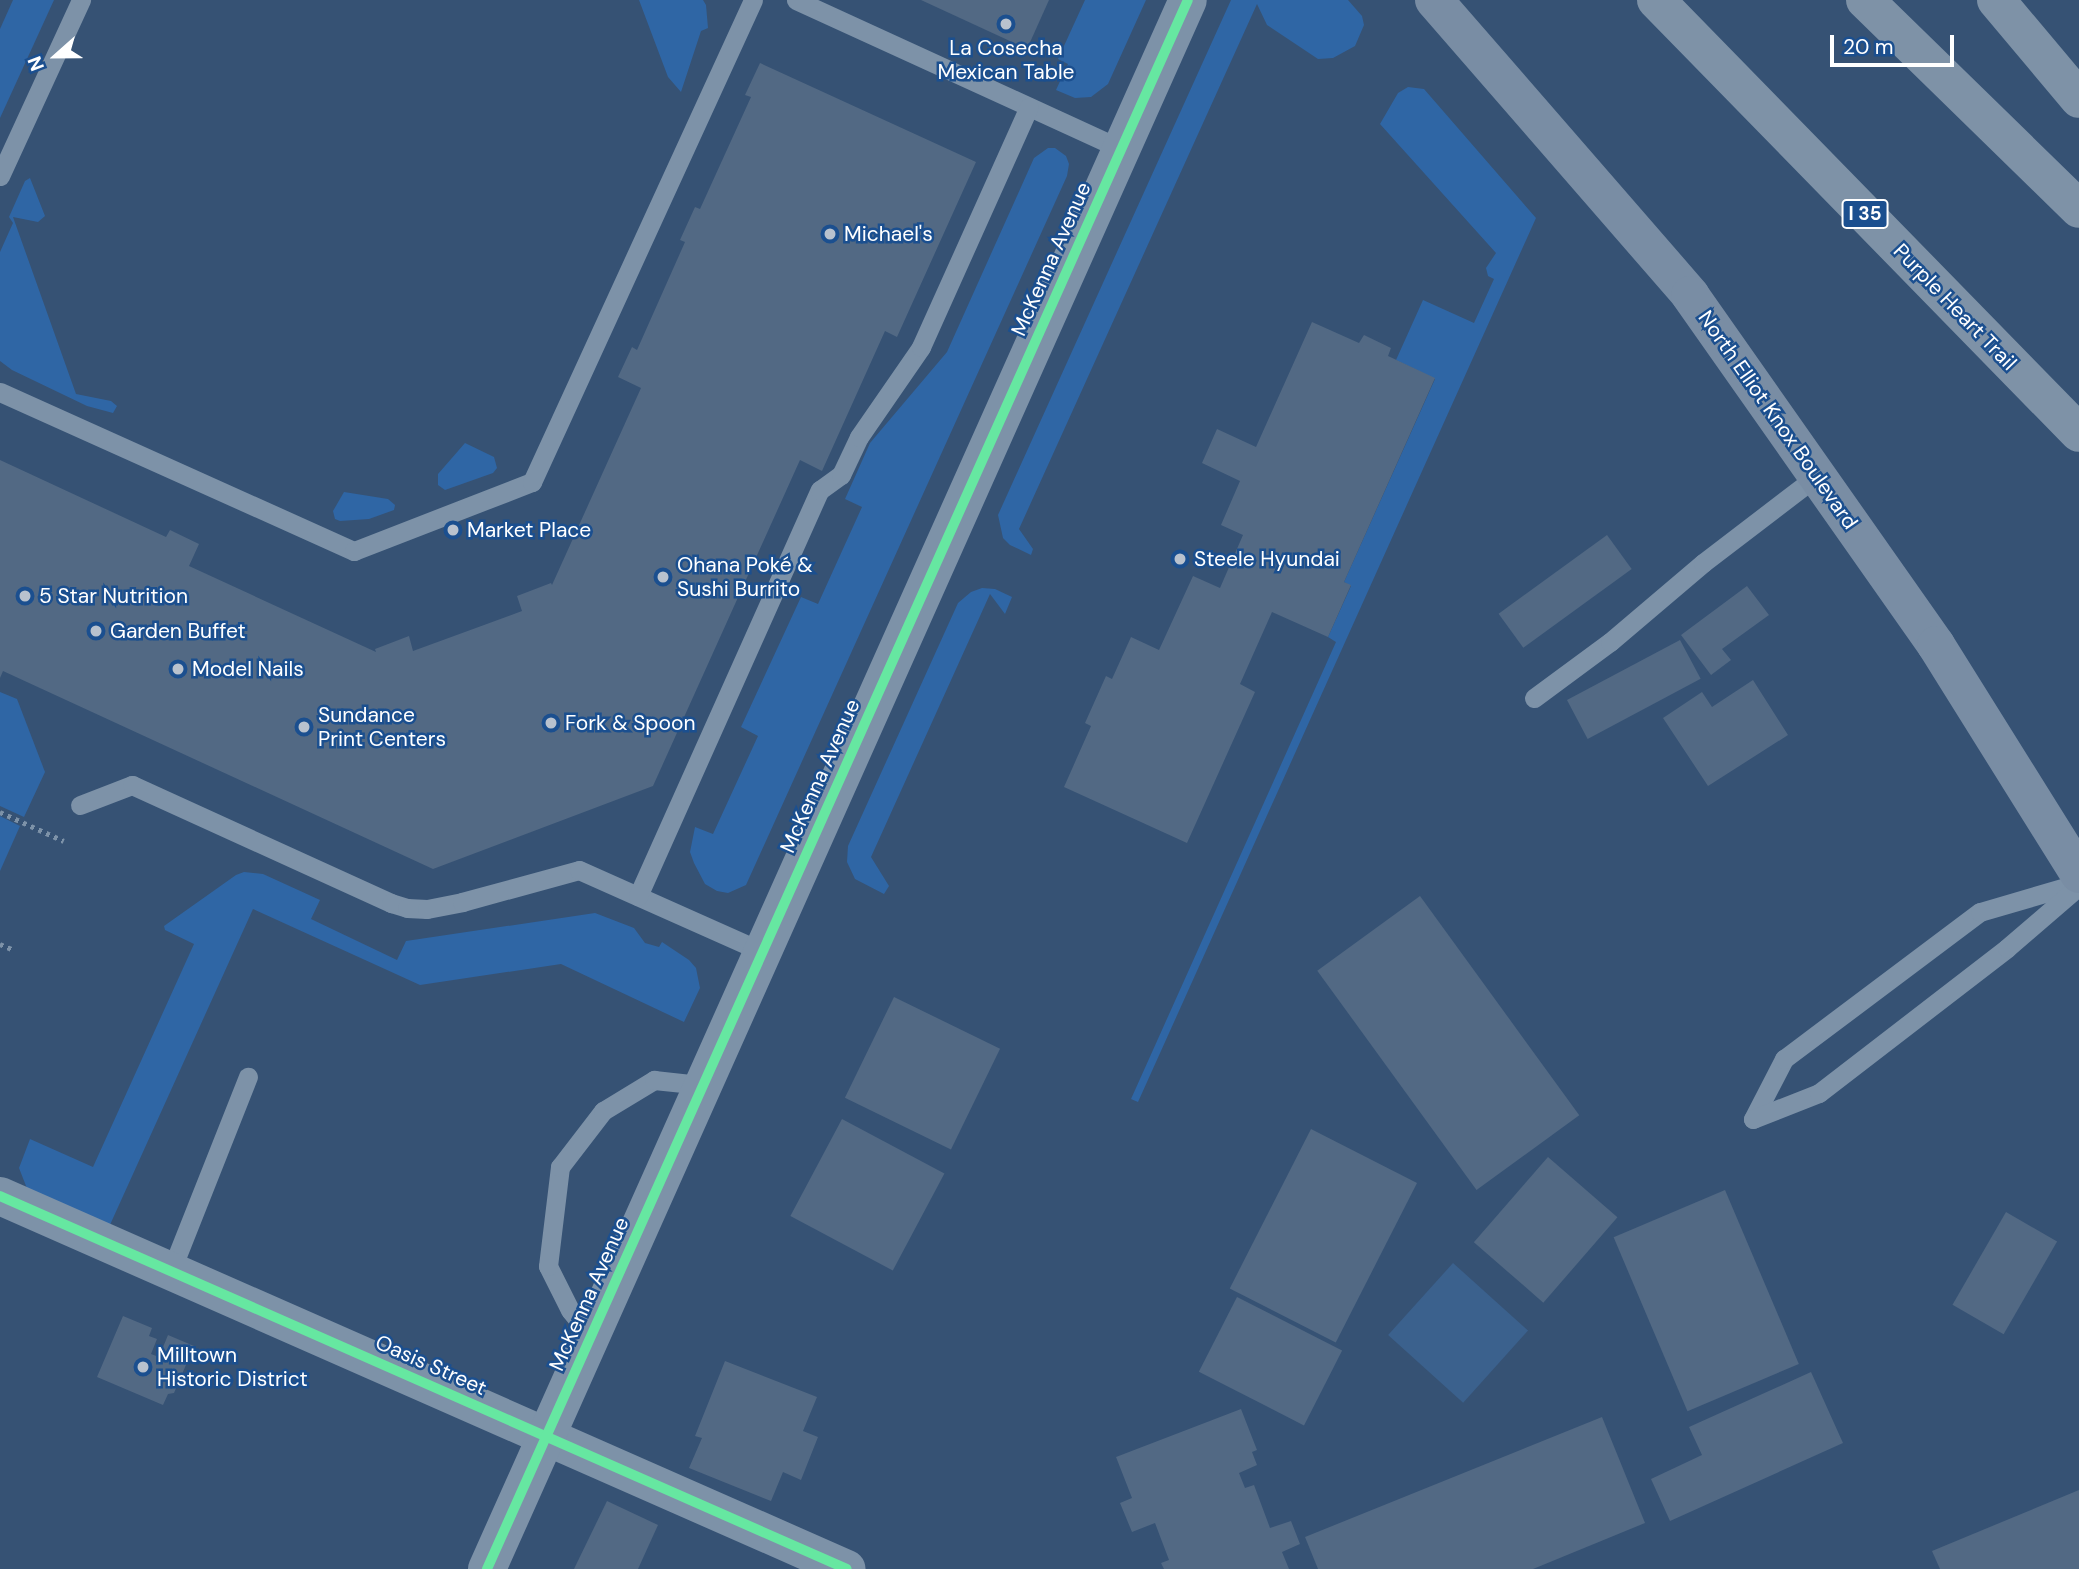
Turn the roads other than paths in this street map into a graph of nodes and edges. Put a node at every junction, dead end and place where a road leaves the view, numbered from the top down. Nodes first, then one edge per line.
1 (81, 0) edge
2 (753, 0) edge
3 (796, 0) edge
4 (1188, 0) edge
5 (1434, 0) edge
6 (1656, 0) edge
7 (1865, 0) edge
8 (1996, 0) edge
9 (2079, 99) edge
10 (1029, 107) junction
11 (1121, 149) junction
12 (0, 176) edge
13 (2079, 209) edge
14 (0, 391) edge
15 (2077, 432) edge
16 (1818, 475) junction
17 (1534, 698) dead end
18 (80, 805) dead end
19 (2079, 874) edge
20 (2079, 885) edge
21 (638, 896) junction
22 (763, 953) junction
23 (709, 1072) junction
24 (248, 1077) dead end
25 (0, 1196) edge
26 (171, 1271) junction
27 (591, 1336) junction
28 (547, 1437) junction
29 (487, 1569) edge
30 (847, 1569) edge

1 - 12 lane
2 - 14 lane
3 - 10 lane
4 - 11 street, McKenna Avenue
5 - 16 main road, North Elliot Knox Boulevard
6 - 15 highway, Purple Heart Trail / I 35
7 - 13 highway
8 - 9 highway
10 - 11 lane
10 - 21 lane
11 - 22 street, McKenna Avenue
16 - 17 lane
16 - 19 main road, North Elliot Knox Boulevard
18 - 21 lane
20 - 20 lane
21 - 22 lane
22 - 23 street, McKenna Avenue
23 - 27 street, McKenna Avenue
23 - 27 lane
24 - 26 lane
25 - 26 street, Oasis Street
26 - 28 street, Oasis Street
27 - 28 street, McKenna Avenue
28 - 29 street, McKenna Avenue
28 - 30 street, Oasis Street

